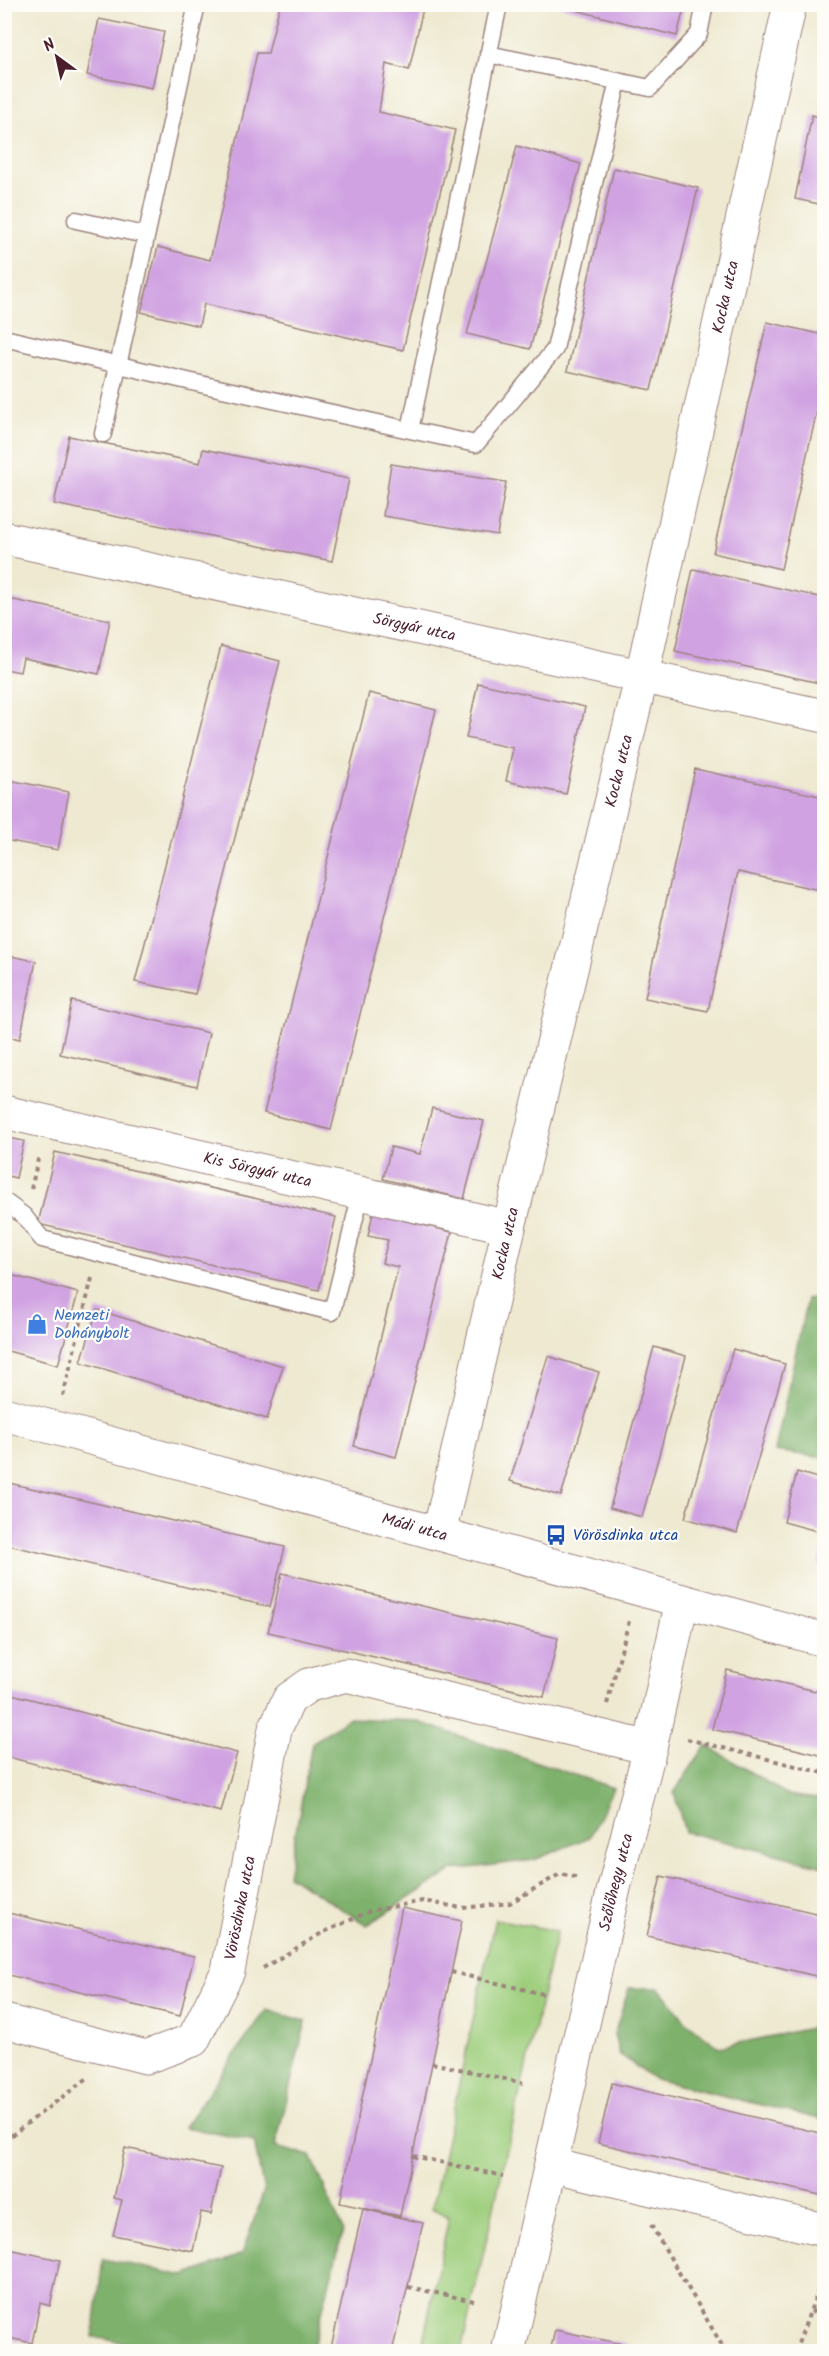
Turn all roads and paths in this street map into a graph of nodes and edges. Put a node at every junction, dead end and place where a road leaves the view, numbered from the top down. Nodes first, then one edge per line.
1 (197, 4) edge
2 (499, 4) edge
3 (705, 4) edge
4 (790, 4) edge
5 (488, 54) junction
6 (618, 81) junction
7 (76, 220) dead end
8 (145, 234) junction
9 (4, 338) edge
10 (117, 365) junction
11 (410, 430) junction
12 (103, 434) dead end
13 (4, 538) edge
14 (642, 675) junction
15 (825, 716) edge
16 (4, 1112) edge
17 (47, 1122) junction
18 (361, 1193) junction
19 (4, 1201) edge
20 (24, 1216) junction
21 (509, 1227) junction
22 (98, 1254) junction
23 (4, 1414) edge
24 (55, 1428) junction
25 (439, 1534) junction
26 (638, 1589) junction
27 (681, 1601) junction
28 (825, 1640) edge
29 (598, 1736) junction
30 (663, 1742) junction
31 (825, 1773) edge
32 (580, 1878) dead end
33 (228, 1971) junction
34 (451, 1972) dead end
35 (543, 1994) dead end
36 (4, 2021) edge
37 (123, 2052) junction
38 (432, 2063) dead end
39 (523, 2083) dead end
40 (4, 2141) edge
41 (413, 2156) dead end
42 (551, 2165) junction
43 (503, 2175) dead end
44 (650, 2223) dead end
45 (825, 2230) edge
46 (825, 2274) edge
47 (408, 2287) dead end
48 (474, 2301) dead end
49 (825, 2304) edge
50 (810, 2313) junction
51 (508, 2352) edge
52 (726, 2352) edge
53 (795, 2352) edge

1 - 8 lane
2 - 5 lane
3 - 6 lane
4 - 14 street, Kocka utca
5 - 6 lane
5 - 11 lane
6 - 11 lane
7 - 8 lane
8 - 10 lane
9 - 10 lane
10 - 11 lane
10 - 12 lane
13 - 14 street, Sörgyár utca
14 - 15 street, Sörgyár utca
14 - 21 street, Kocka utca
16 - 17 street, Kis Sörgyár utca
17 - 18 street, Kis Sörgyár utca
17 - 20 path
18 - 21 street, Kis Sörgyár utca
18 - 22 lane
19 - 20 lane
20 - 22 lane
21 - 25 street, Kocka utca
22 - 24 path
23 - 24 street, Mádi utca
24 - 25 street, Mádi utca
25 - 26 street, Mádi utca
26 - 27 street, Mádi utca
26 - 29 path
27 - 28 street, Mádi utca
27 - 30 street, Szőlőhegy utca
29 - 30 street, Vörösdinka utca
29 - 33 street, Vörösdinka utca
30 - 31 path
30 - 42 street, Szőlőhegy utca
32 - 33 path
33 - 37 street, Vörösdinka utca
34 - 35 path
36 - 37 street, Vörösdinka utca
37 - 40 path
38 - 39 path
41 - 43 path
42 - 45 street
42 - 51 street, Szőlőhegy utca
44 - 52 path
46 - 50 path
47 - 48 path
49 - 50 path
50 - 53 path

